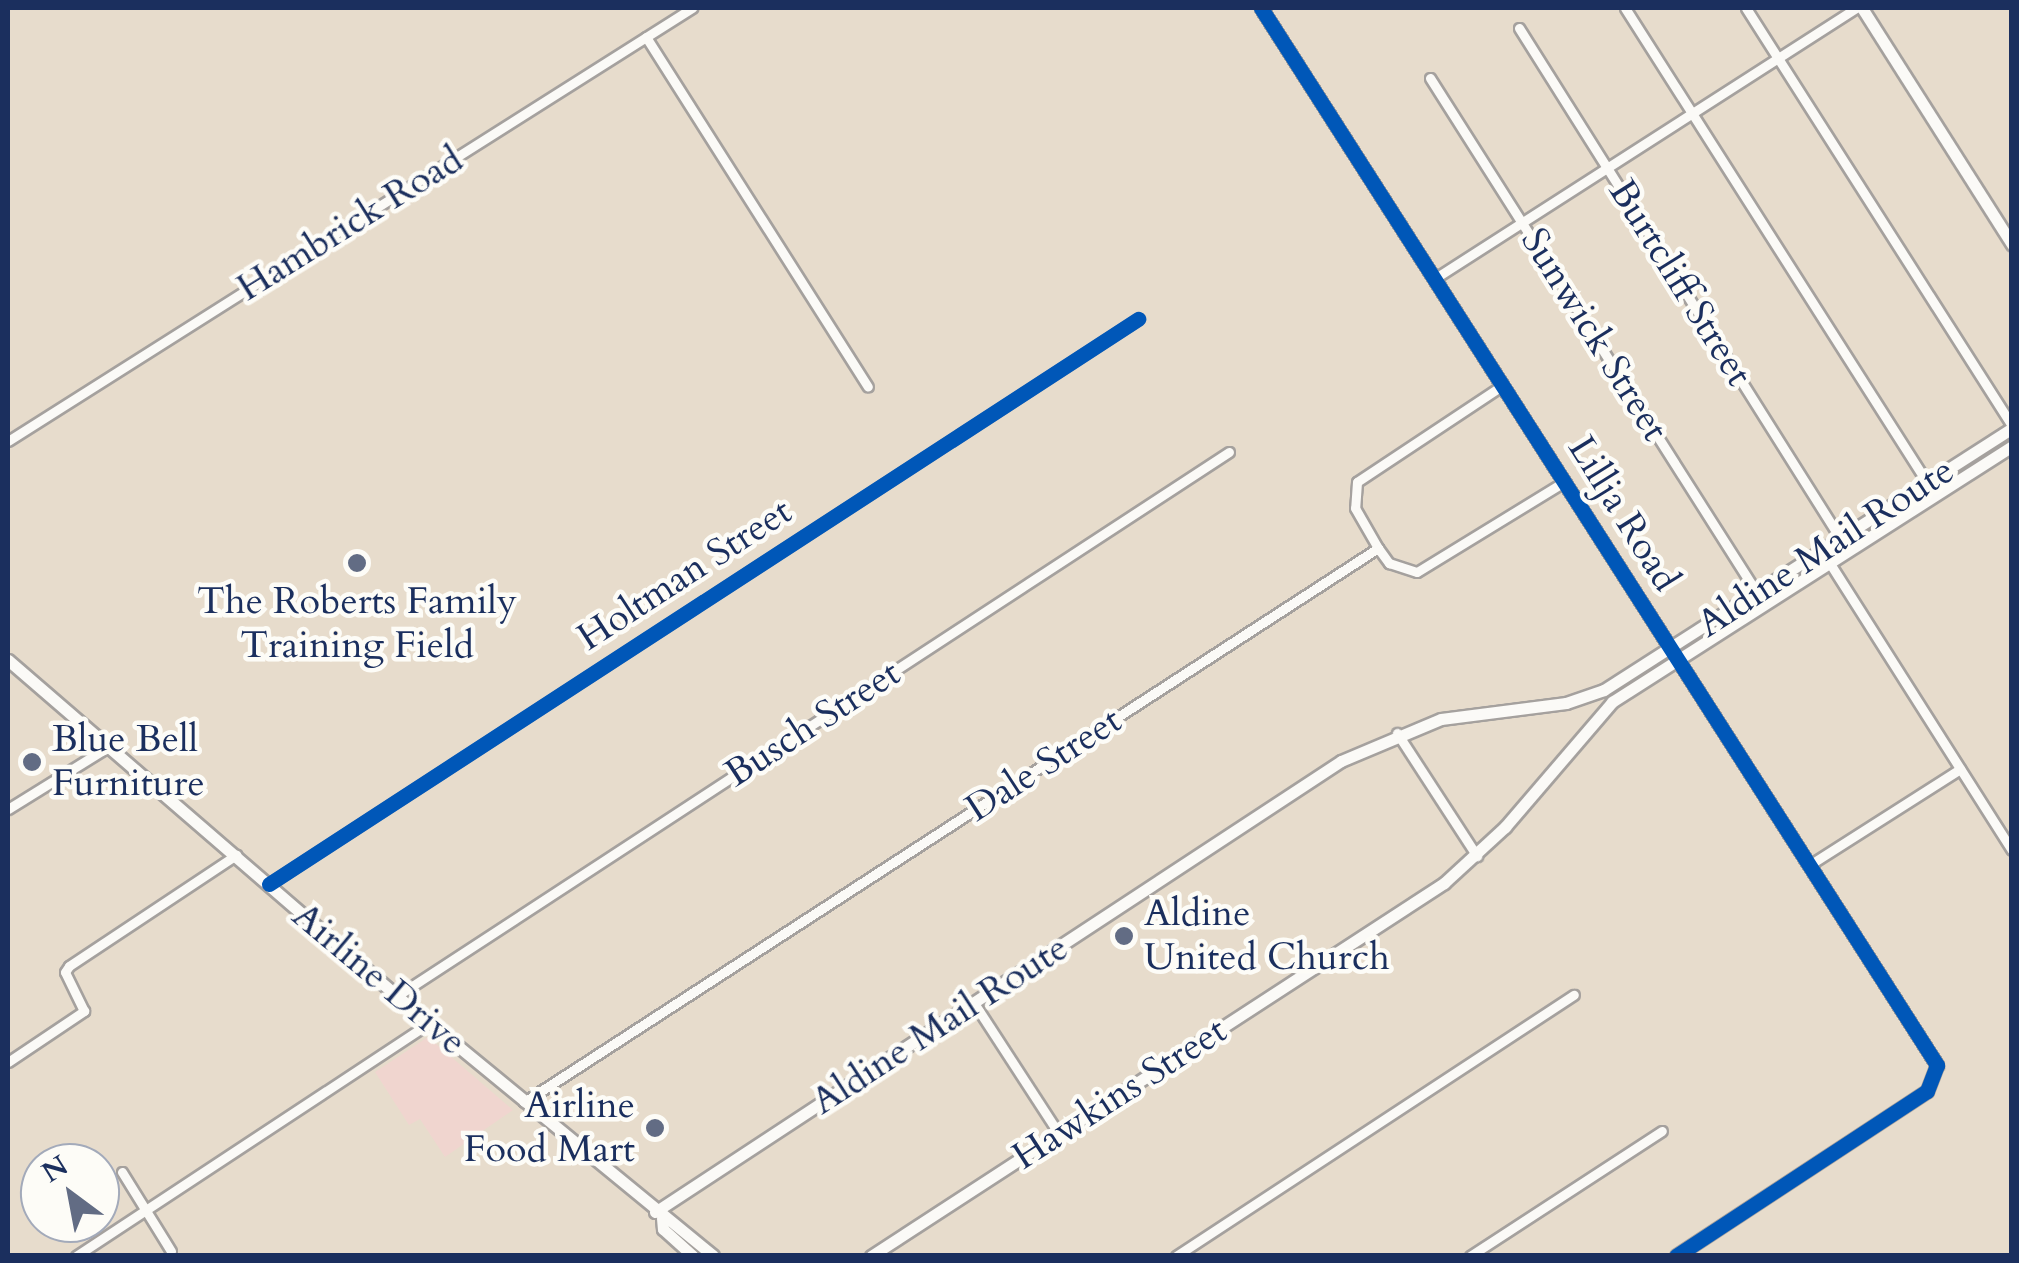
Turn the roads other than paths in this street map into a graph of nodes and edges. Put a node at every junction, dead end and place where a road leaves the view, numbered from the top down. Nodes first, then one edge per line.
1 (692, 8) edge
2 (1261, 8) edge
3 (1626, 8) edge
4 (1746, 8) edge
5 (1859, 8) edge
6 (1519, 28) dead end
7 (646, 37) junction
8 (1778, 58) junction
9 (1430, 78) dead end
10 (1692, 112) junction
11 (1607, 166) junction
12 (1522, 221) junction
13 (2012, 244) edge
14 (1434, 279) junction
15 (1138, 319) dead end
16 (1503, 384) junction
17 (868, 387) dead end
18 (2012, 427) edge
19 (8, 441) edge
20 (2012, 446) edge
21 (1229, 452) dead end
22 (1564, 482) junction
23 (1927, 484) junction
24 (1936, 495) junction
25 (1840, 538) junction
26 (1378, 548) junction
27 (1830, 562) junction
28 (1757, 593) junction
29 (1670, 648) junction
30 (8, 660) edge
31 (1678, 660) junction
32 (1631, 690) joint
33 (1397, 733) junction
34 (108, 747) junction
35 (1960, 769) junction
36 (8, 809) edge
37 (2012, 850) edge
38 (236, 856) junction
39 (1477, 856) junction
40 (1811, 864) junction
41 (268, 884) junction
42 (1574, 995) dead end
43 (397, 996) junction
44 (974, 1003) junction
45 (430, 1023) junction
46 (8, 1062) edge
47 (524, 1102) junction
48 (1662, 1130) dead end
49 (1059, 1134) junction
50 (122, 1172) dead end
51 (146, 1210) junction
52 (658, 1215) junction
53 (171, 1252) dead end
54 (76, 1256) edge
55 (693, 1256) edge
56 (713, 1256) edge
57 (872, 1256) edge
58 (1176, 1256) edge
59 (1470, 1256) edge
60 (1676, 1256) edge

1 - 7 street, Hambrick Road
2 - 14 main road, Lillja Road
3 - 10 street
4 - 8 street
5 - 8 street
5 - 13 main road
6 - 11 street, Burtcliff Street
7 - 17 street
7 - 19 street, Hambrick Road
8 - 10 street
8 - 18 street
9 - 12 street, Sunwick Street
10 - 11 street
10 - 23 street
11 - 12 street
11 - 25 street, Burtcliff Street
12 - 14 street
12 - 28 street, Sunwick Street
14 - 16 main road, Lillja Road
15 - 41 street, Holtman Street
16 - 22 main road, Lillja Road
16 - 26 street
18 - 23 main road, Aldine Mail Route
20 - 24 main road, Aldine Mail Route
21 - 43 street, Busch Street
22 - 26 street
22 - 29 main road, Lillja Road
23 - 24 street
23 - 25 main road, Aldine Mail Route
24 - 27 main road, Aldine Mail Route
25 - 28 main road, Aldine Mail Route
26 - 47 street, Dale Street
27 - 31 main road, Aldine Mail Route
27 - 35 street
28 - 29 main road, Aldine Mail Route
29 - 31 main road, Lillja Road
29 - 33 main road, Aldine Mail Route
30 - 34 main road, Airline Drive
31 - 32 main road, Aldine Mail Route
31 - 40 main road, Lillja Road
32 - 39 main road, Hawkins Street
33 - 39 street
33 - 44 main road, Aldine Mail Route
34 - 36 street
34 - 38 main road, Airline Drive
35 - 37 street
35 - 40 street
38 - 41 main road, Airline Drive
38 - 46 street
39 - 49 main road, Hawkins Street
40 - 60 main road, Lillja Road
41 - 43 main road, Airline Drive
42 - 58 street
43 - 45 main road, Airline Drive
44 - 49 street
44 - 52 main road, Aldine Mail Route
45 - 47 main road, Airline Drive
45 - 51 street
47 - 52 main road, Airline Drive
48 - 59 street
49 - 57 main road, Hawkins Street
50 - 51 street
51 - 53 street
51 - 54 street
52 - 55 main road, Airline Drive
52 - 56 main road, Airline Drive

